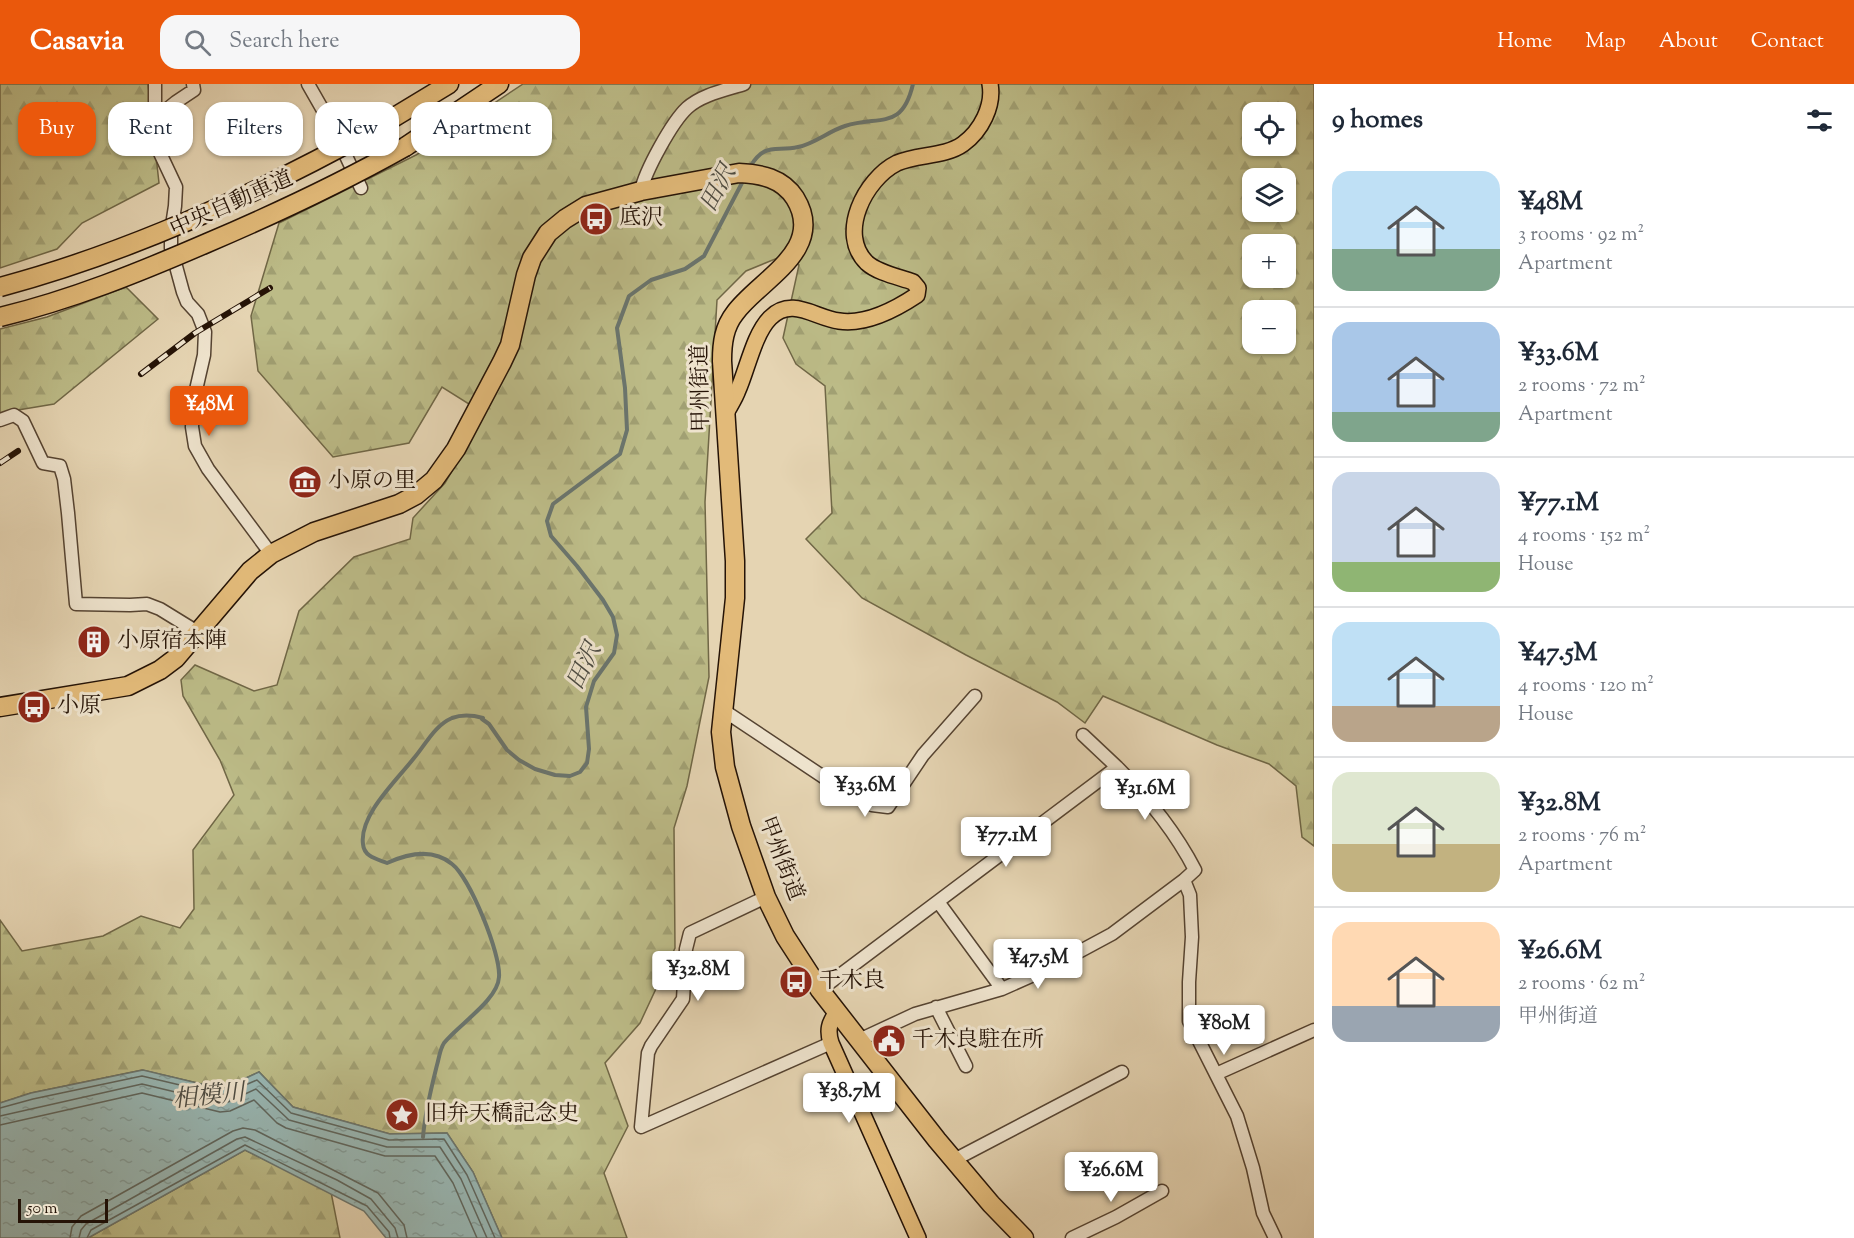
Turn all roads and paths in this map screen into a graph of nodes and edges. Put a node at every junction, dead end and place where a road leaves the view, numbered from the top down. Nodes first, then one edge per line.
1 (155, 84) edge
2 (193, 84) edge
3 (308, 84) edge
4 (449, 84) edge
5 (500, 84) edge
6 (744, 84) edge
7 (990, 84) edge
8 (155, 102) edge
9 (176, 102) edge
10 (161, 156) edge
11 (361, 188) dead end
12 (645, 190) junction
13 (0, 287) edge
14 (0, 317) edge
15 (725, 415) junction
16 (0, 420) edge
17 (271, 554) junction
18 (198, 633) junction
19 (975, 696) dead end
20 (0, 707) edge
21 (723, 710) junction
22 (1083, 735) dead end
23 (1117, 767) junction
24 (1184, 880) junction
25 (766, 897) junction
26 (939, 903) junction
27 (1002, 989) junction
28 (820, 990) junction
29 (936, 1007) junction
30 (837, 1012) junction
31 (1314, 1030) edge
32 (859, 1040) junction
33 (831, 1043) junction
34 (966, 1066) dead end
35 (1122, 1072) dead end
36 (1216, 1074) junction
37 (954, 1160) junction
38 (1162, 1191) dead end
39 (918, 1238) edge
40 (1024, 1238) edge
41 (1072, 1238) edge
42 (1275, 1238) edge

1 - 8 street
2 - 9 street
3 - 11 street
4 - 13 highway, 中央自動車道, bridge
5 - 14 highway, 中央自動車道, bridge
6 - 12 street
7 - 15 main road
10 - 17 street
12 - 15 highway, 甲州街道
12 - 17 highway, 甲州街道
15 - 21 highway, 甲州街道
16 - 18 street
17 - 18 highway, 甲州街道
18 - 20 highway, 甲州街道
19 - 21 street
21 - 25 highway, 甲州街道
22 - 23 street
23 - 24 street
23 - 26 street
24 - 27 street
24 - 36 street
25 - 28 highway, 甲州街道
25 - 33 street
26 - 27 street
26 - 28 street
27 - 29 street
28 - 30 highway, 甲州街道
29 - 32 street
29 - 34 street
30 - 32 highway, 甲州街道
30 - 33 main road
31 - 36 street
32 - 37 highway, 甲州街道
33 - 39 main road
35 - 37 street
36 - 42 street
37 - 40 highway, 甲州街道
38 - 41 street

